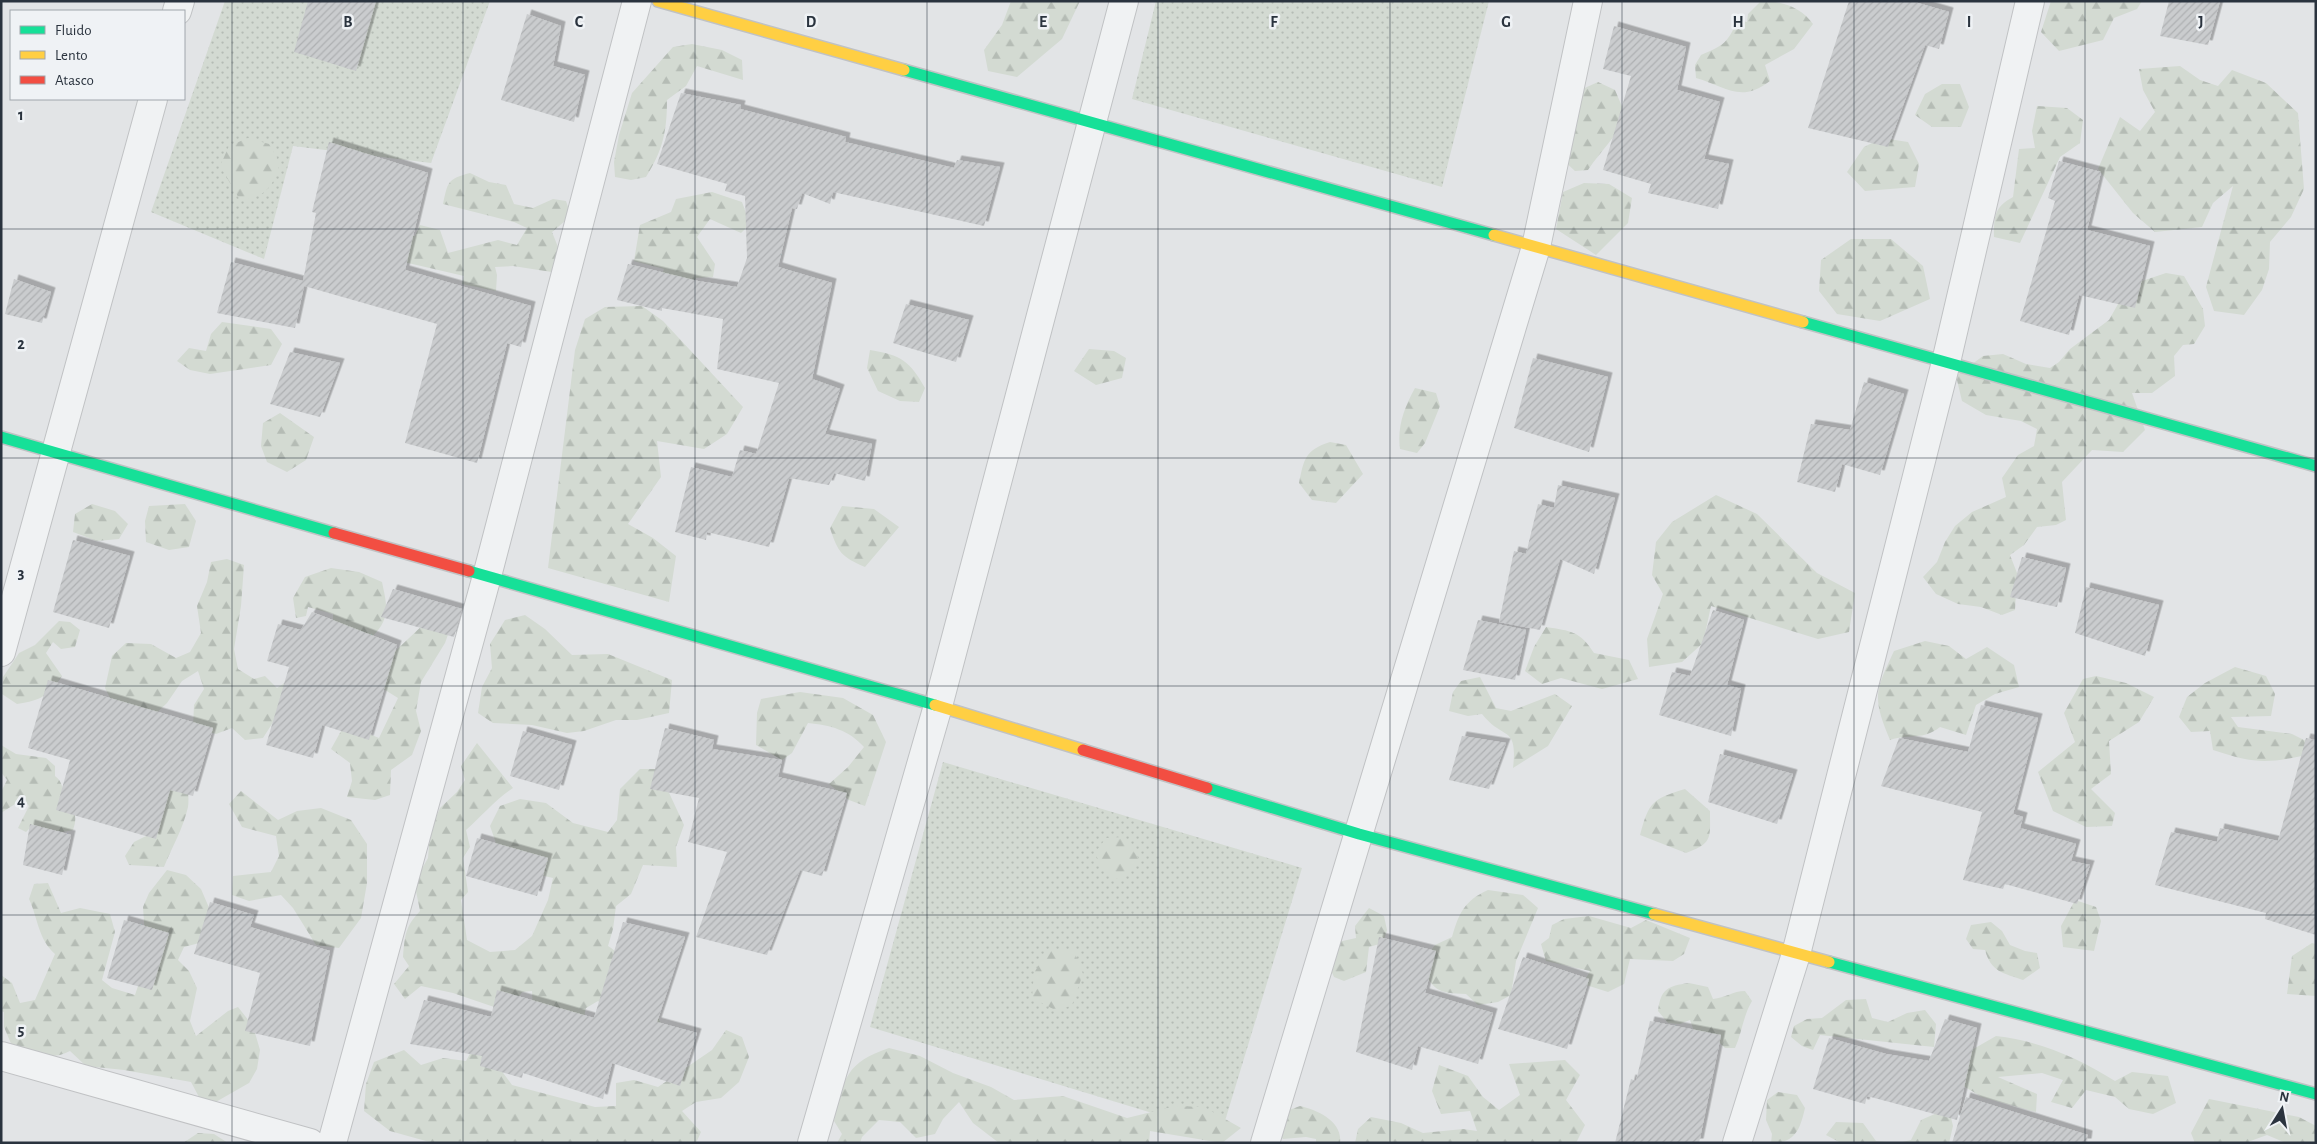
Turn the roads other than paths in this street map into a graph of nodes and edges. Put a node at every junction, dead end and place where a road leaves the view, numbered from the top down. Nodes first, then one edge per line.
1 (638, 1) edge
2 (658, 1) edge
3 (1124, 1) edge
4 (1588, 1) edge
5 (2030, 1) edge
6 (153, 100) edge
7 (1094, 123) junction
8 (1536, 247) junction
9 (1946, 362) junction
10 (1, 437) edge
11 (54, 452) junction
12 (2316, 466) edge
13 (487, 576) junction
14 (1, 652) edge
15 (938, 706) junction
16 (1359, 834) junction
17 (1796, 954) junction
18 (1, 1056) edge
19 (2316, 1094) edge
20 (310, 1143) edge
21 (332, 1143) edge
22 (812, 1143) edge
23 (1265, 1143) edge
24 (1737, 1143) edge

1 - 13 street
2 - 7 street
3 - 7 street
4 - 8 street
5 - 9 street
6 - 11 street
7 - 8 street
7 - 15 street
8 - 9 street
8 - 16 street
9 - 12 street
9 - 17 street
10 - 11 street
11 - 13 street
11 - 14 street
13 - 15 street
13 - 21 street
15 - 16 street
15 - 22 street
16 - 17 street
16 - 23 street
17 - 19 street
17 - 24 street
18 - 20 street

